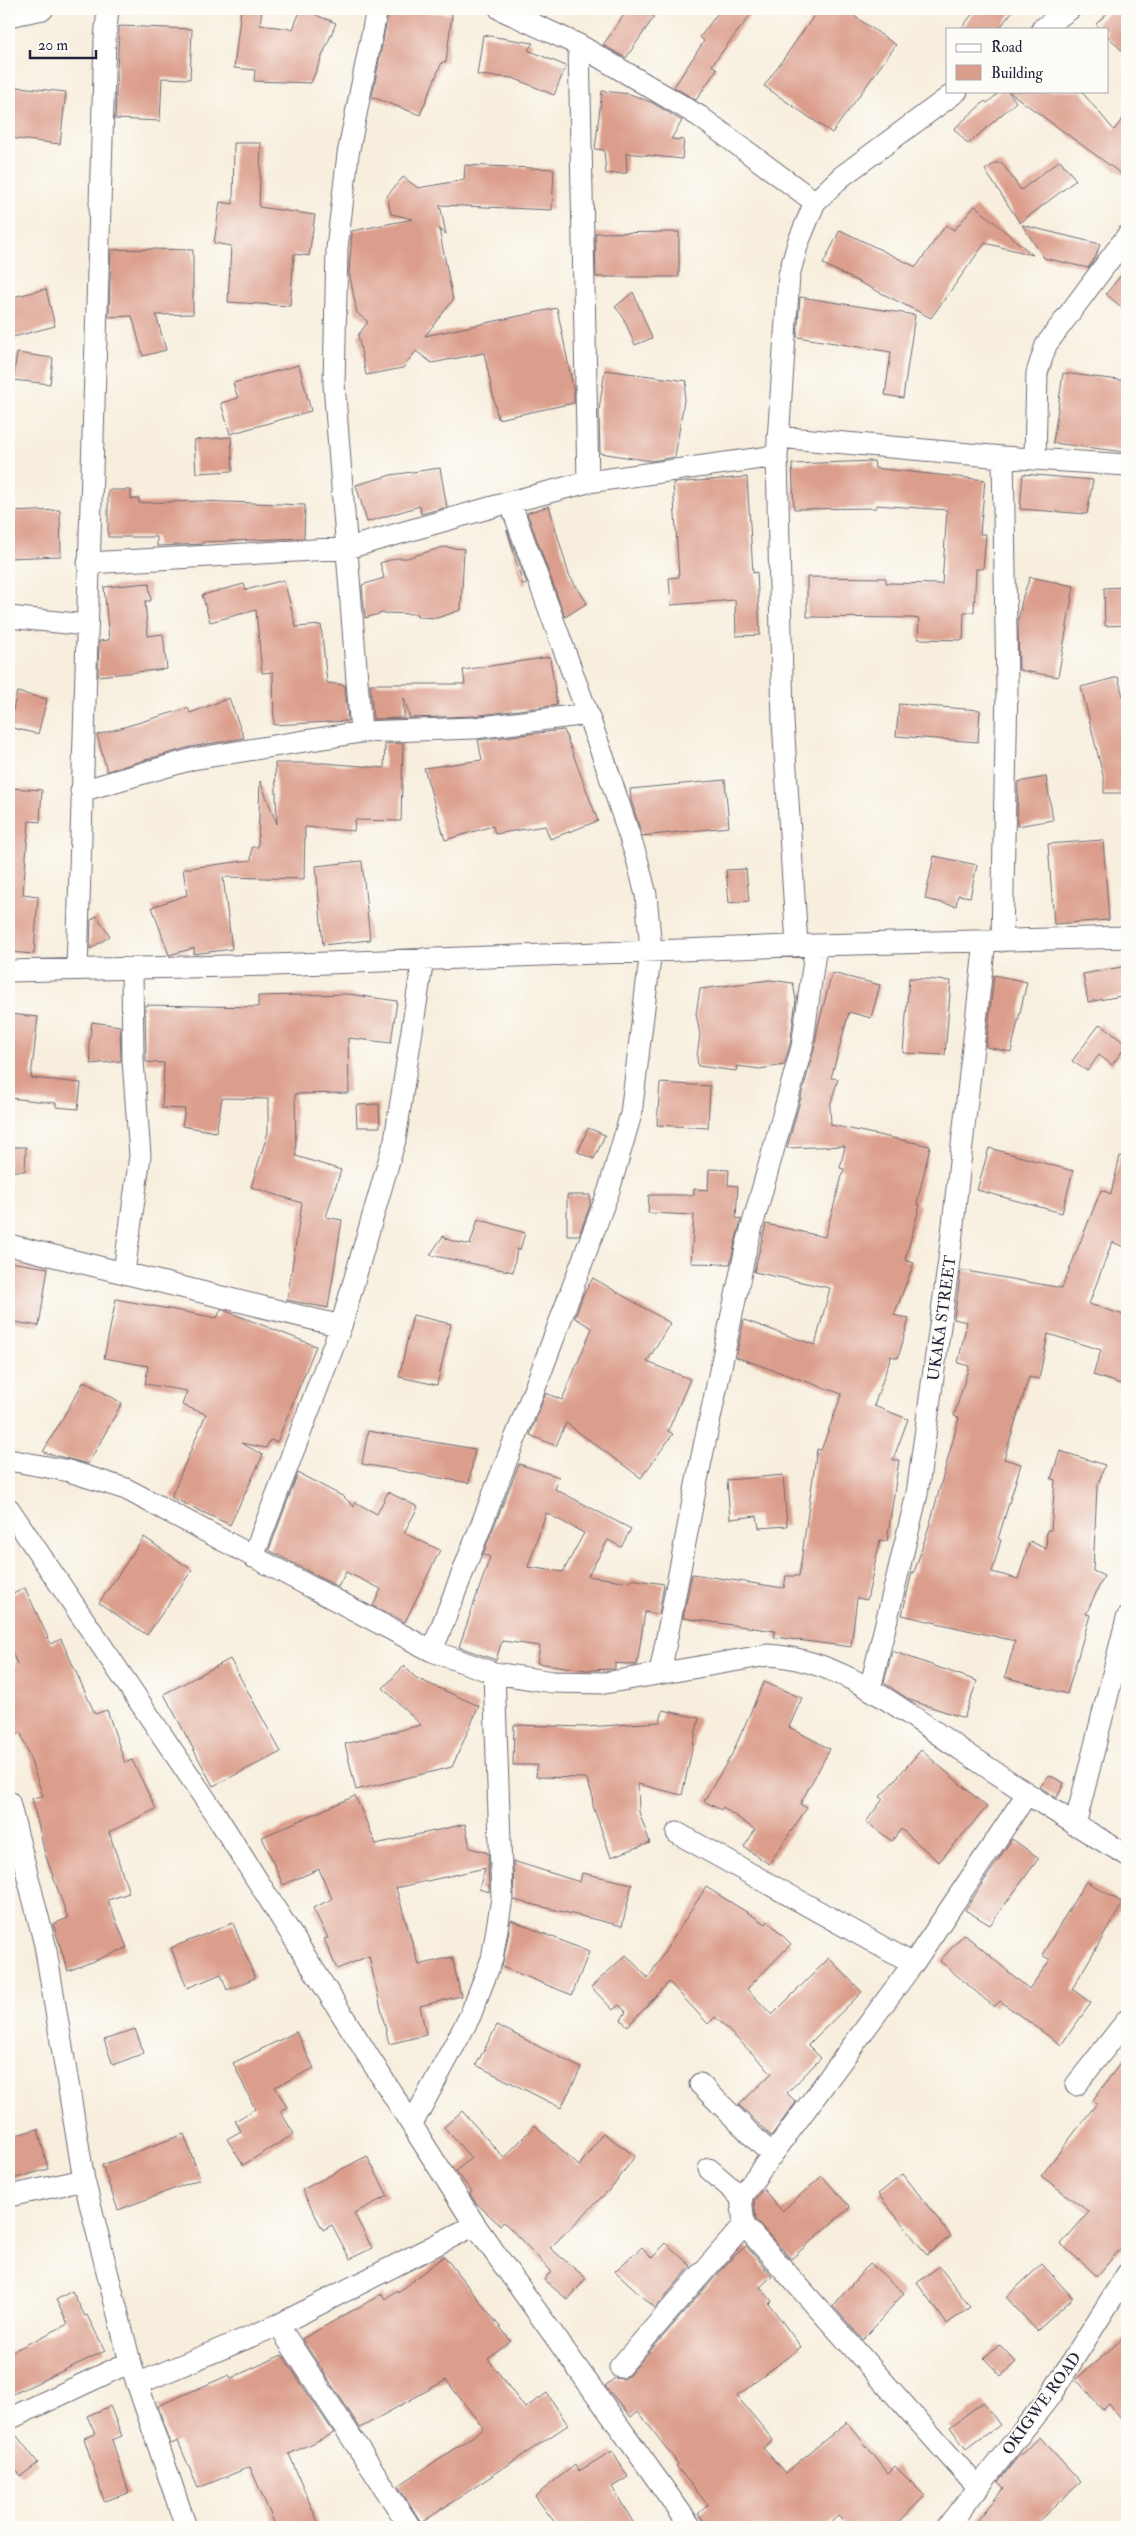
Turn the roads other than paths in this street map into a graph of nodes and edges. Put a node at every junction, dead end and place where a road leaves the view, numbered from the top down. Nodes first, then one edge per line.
1 (43, 9) edge
2 (108, 9) edge
3 (377, 9) edge
4 (500, 9) edge
5 (1070, 9) edge
6 (9, 16) edge
7 (1043, 28) edge
8 (579, 45) junction
9 (956, 92) edge
10 (816, 202) junction
11 (1127, 236) edge
12 (777, 447) junction
13 (1003, 457) junction
14 (1035, 458) junction
15 (1127, 465) edge
16 (588, 482) junction
17 (510, 502) junction
18 (348, 548) junction
19 (88, 563) junction
20 (9, 617) edge
21 (86, 625) junction
22 (588, 714) junction
23 (361, 732) junction
24 (81, 791) junction
25 (1127, 937) edge
26 (994, 941) junction
27 (807, 945) junction
28 (651, 950) junction
29 (423, 959) junction
30 (132, 968) junction
31 (76, 970) junction
32 (9, 971) edge
33 (9, 1244) edge
34 (124, 1272) junction
35 (341, 1326) junction
36 (9, 1460) edge
37 (9, 1509) edge
38 (253, 1557) junction
39 (1127, 1618) edge
40 (432, 1651) junction
41 (494, 1673) junction
42 (660, 1673) junction
43 (870, 1689) junction
44 (1027, 1794) junction
45 (9, 1802) edge
46 (1075, 1825) junction
47 (677, 1834) dead end
48 (1127, 1855) edge
49 (913, 1964) junction
50 (1127, 2020) edge
51 (700, 2084) dead end
52 (1076, 2085) dead end
53 (412, 2124) junction
54 (772, 2155) junction
55 (709, 2169) dead end
56 (84, 2180) junction
57 (9, 2196) edge
58 (741, 2197) junction
59 (475, 2225) junction
60 (744, 2225) junction
61 (1127, 2274) edge
62 (278, 2325) junction
63 (130, 2362) junction
64 (620, 2367) dead end
65 (137, 2384) junction
66 (9, 2419) edge
67 (978, 2488) junction
68 (958, 2523) edge
69 (186, 2527) edge
70 (410, 2527) edge
71 (691, 2527) edge

1 - 6 street
2 - 19 street
3 - 18 street
4 - 8 street
5 - 7 street
8 - 10 street
8 - 16 street
9 - 10 street
10 - 12 street
11 - 14 street
12 - 13 street
12 - 16 street
12 - 27 street
13 - 14 street
13 - 26 street, UKAKA STREET
14 - 15 street
16 - 17 street
17 - 18 street
17 - 22 street
18 - 19 street
18 - 23 street
19 - 21 street
20 - 21 street
21 - 24 street
22 - 23 street
22 - 28 street
23 - 24 street
24 - 31 street
25 - 26 street
26 - 27 street
26 - 43 street, UKAKA STREET
27 - 28 street
27 - 42 street
28 - 29 street
28 - 40 street
29 - 30 street
29 - 35 street
30 - 31 street
30 - 34 street
31 - 32 street
33 - 34 street
34 - 35 street
35 - 38 street
36 - 38 street
37 - 53 street
38 - 40 street
39 - 46 street
40 - 41 street
41 - 42 street
41 - 53 street
42 - 43 street
43 - 44 street
44 - 46 street
44 - 49 street
45 - 56 street
46 - 48 street
47 - 49 street
49 - 54 street
50 - 52 street
51 - 54 street
53 - 59 street
54 - 58 street
55 - 58 street
56 - 57 street
56 - 63 street
58 - 60 street
59 - 62 street
59 - 71 street
60 - 64 street
60 - 67 street
61 - 67 street, OKIGWE ROAD
62 - 65 street
62 - 70 street
63 - 65 street
63 - 66 street
65 - 69 street
67 - 68 street, OKIGWE ROAD

